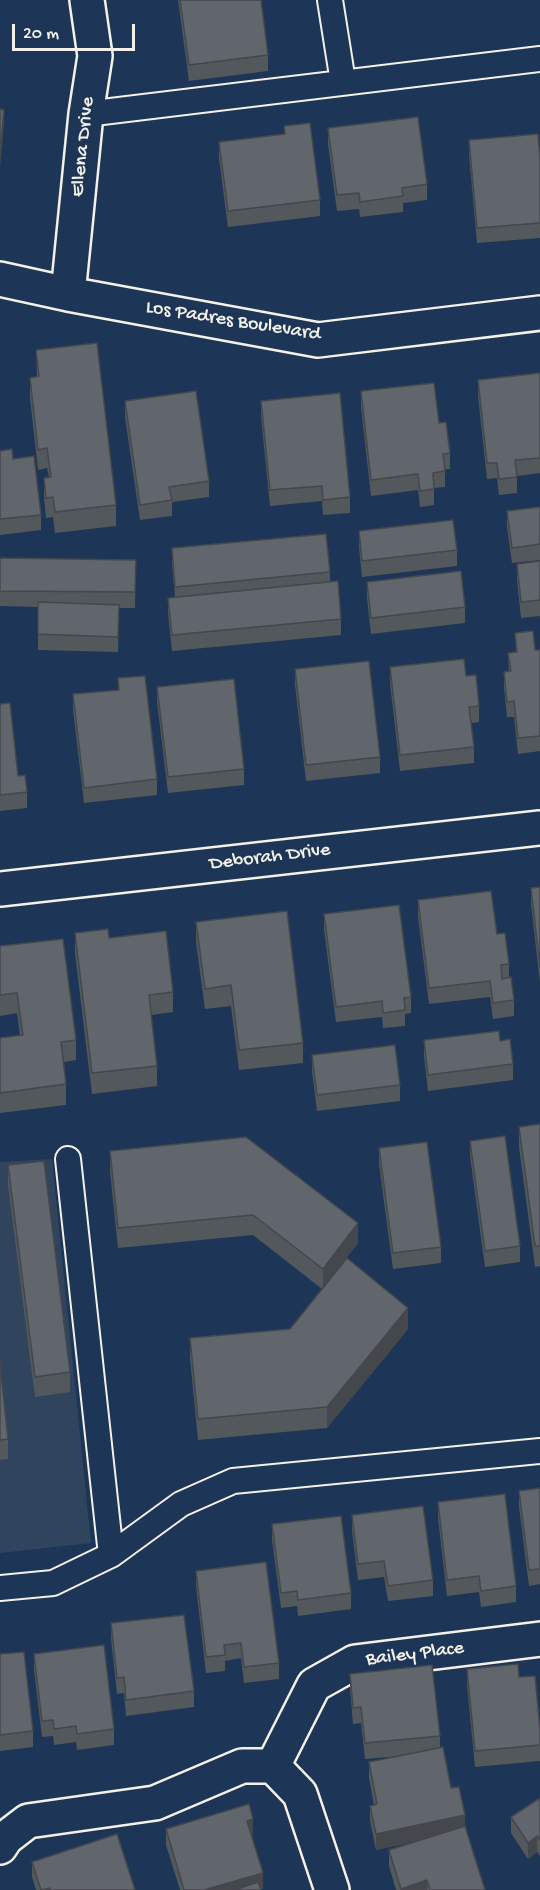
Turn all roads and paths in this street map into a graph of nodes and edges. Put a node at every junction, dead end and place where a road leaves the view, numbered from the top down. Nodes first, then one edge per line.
1 (87, 0) edge
2 (330, 0) edge
3 (540, 59) edge
4 (343, 82) junction
5 (86, 114) junction
6 (0, 279) edge
7 (68, 294) junction
8 (540, 313) edge
9 (540, 828) edge
10 (0, 889) edge
11 (68, 1159) dead end
12 (540, 1451) edge
13 (111, 1555) junction
14 (0, 1588) edge
15 (540, 1639) edge
16 (273, 1766) junction
17 (2, 1840) edge
18 (332, 1890) edge

1 - 5 street, Ellena Drive
2 - 4 lane
3 - 4 lane
4 - 5 lane
5 - 7 street, Ellena Drive
6 - 7 street, Los Padres Boulevard
7 - 8 street, Los Padres Boulevard
9 - 10 street, Deborah Drive
11 - 13 lane
12 - 13 lane
13 - 14 lane
15 - 16 street, Bailey Place
16 - 17 street
16 - 18 street

